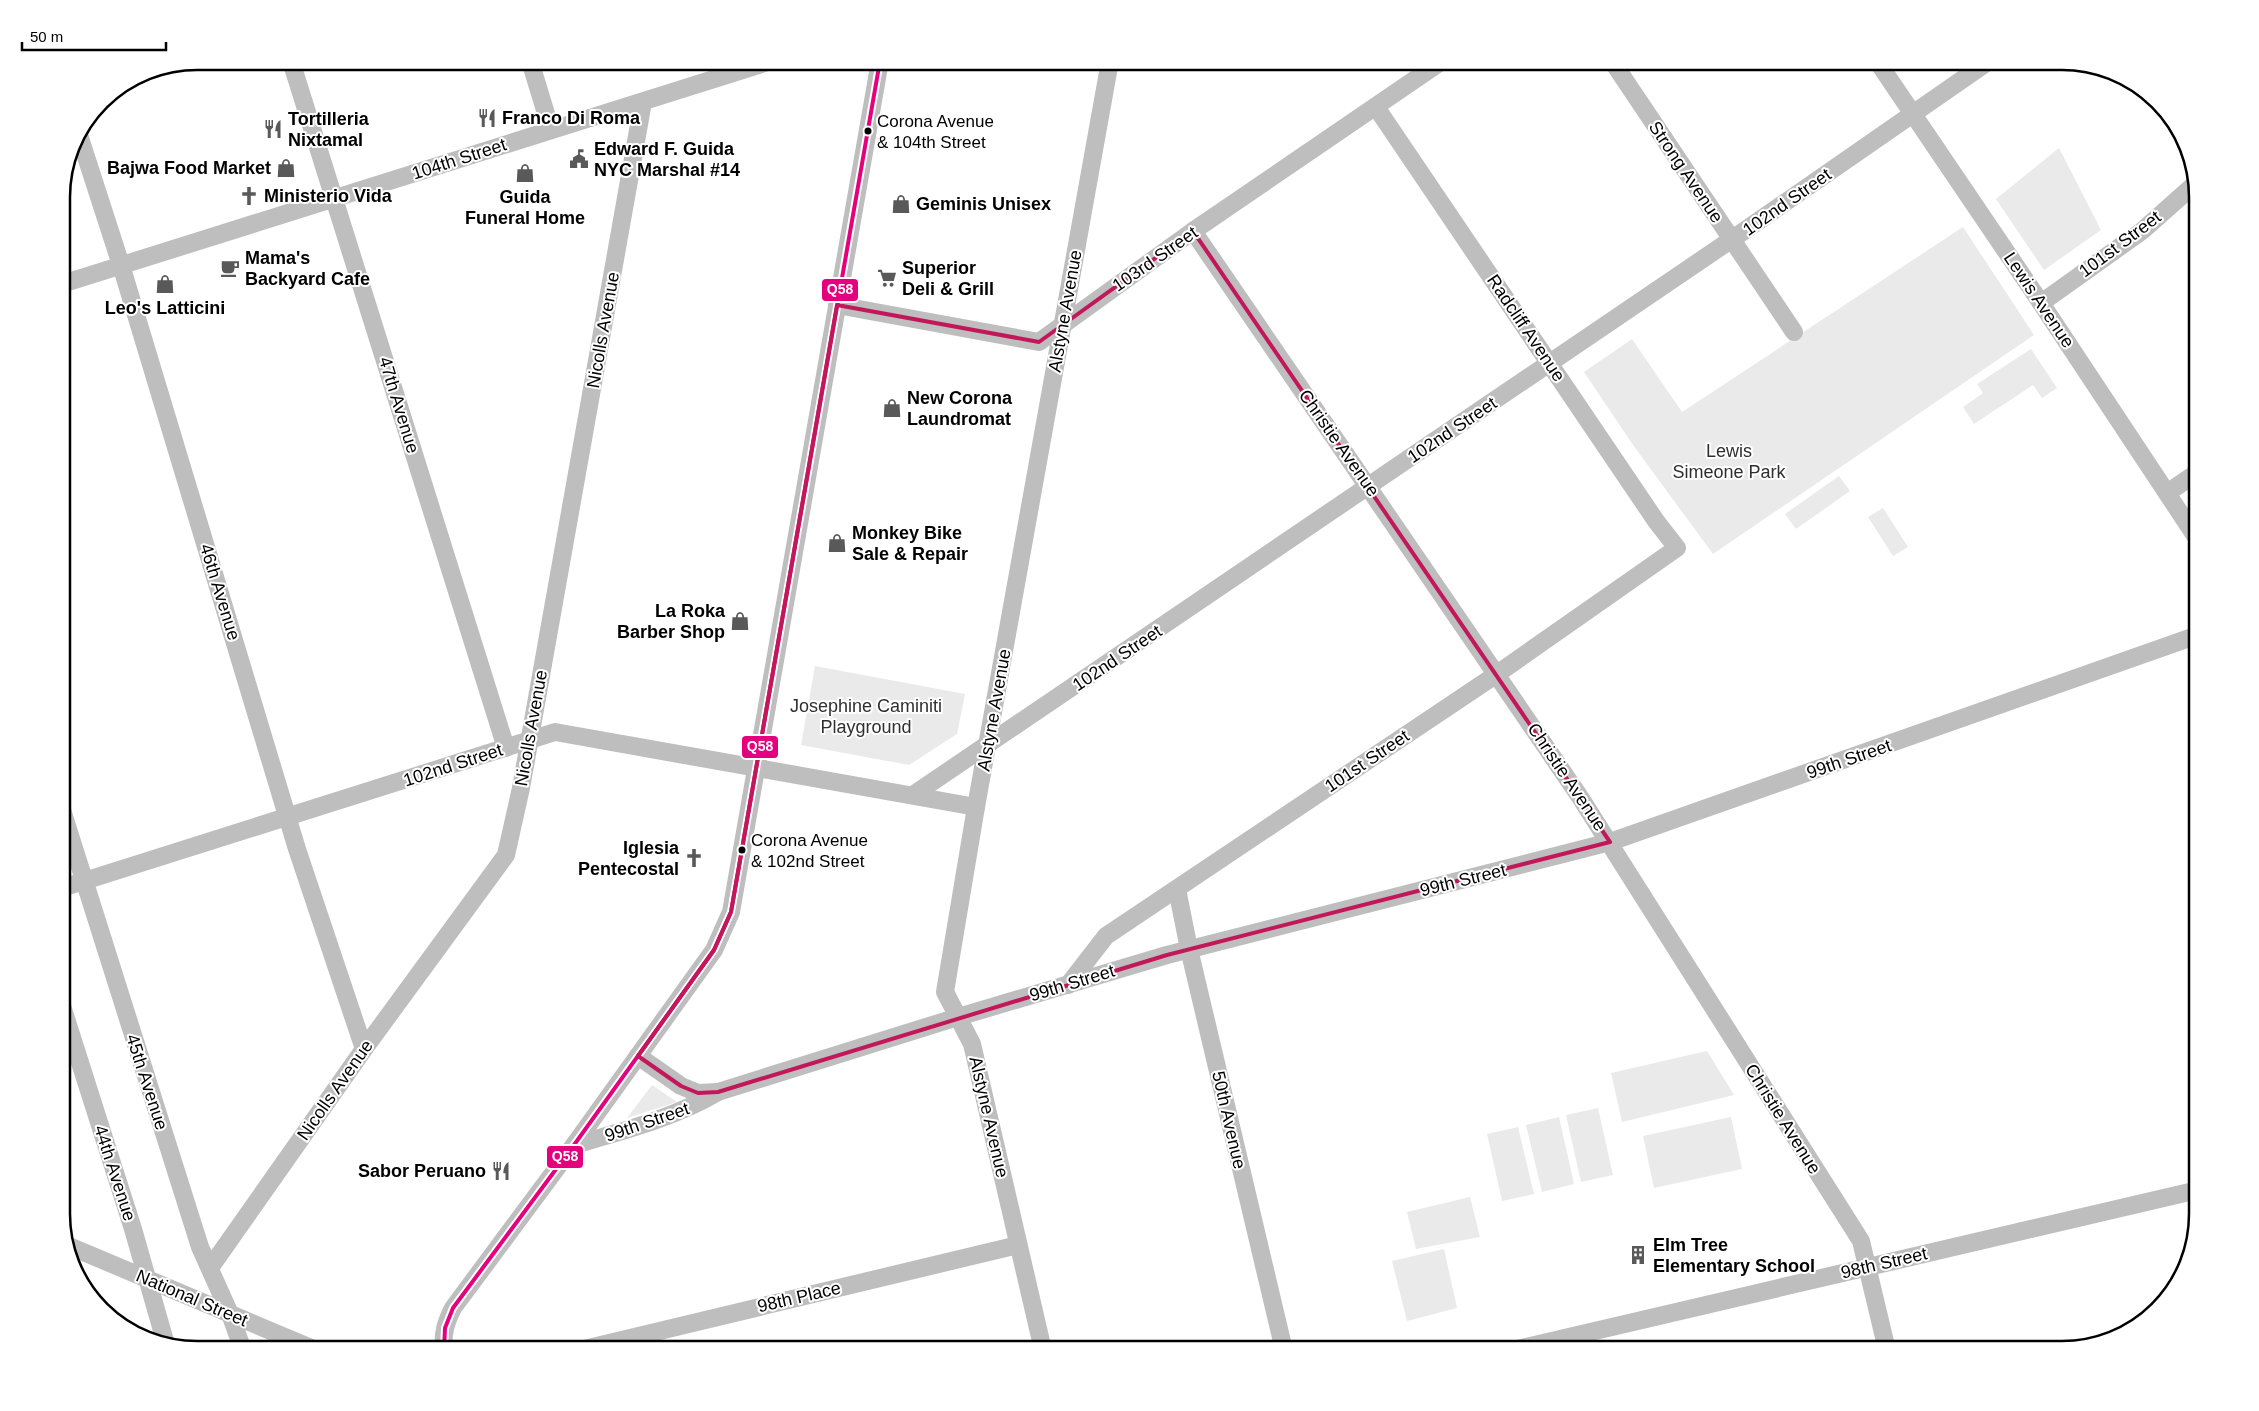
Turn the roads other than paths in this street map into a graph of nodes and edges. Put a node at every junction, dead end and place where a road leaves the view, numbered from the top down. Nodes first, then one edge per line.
1 (294, 70) edge
2 (533, 70) edge
3 (743, 70) edge
4 (878, 70) edge
5 (1107, 70) edge
6 (1429, 70) edge
7 (1618, 70) edge
8 (1883, 70) edge
9 (1976, 70) edge
10 (643, 102) junction
11 (1376, 107) junction
12 (1913, 114) junction
13 (551, 130) junction
14 (82, 144) edge
15 (2189, 189) edge
16 (334, 198) junction
17 (1193, 231) junction
18 (1731, 240) junction
19 (121, 265) junction
20 (70, 281) edge
21 (2041, 303) junction
22 (837, 305) junction
23 (1064, 323) junction
24 (1794, 332) dead end
25 (1550, 364) junction
26 (2189, 478) edge
27 (1369, 486) junction
28 (2167, 493) junction
29 (2189, 526) edge
30 (1677, 548) joint
31 (2189, 638) edge
32 (1497, 674) junction
33 (529, 741) junction
34 (987, 746) junction
35 (506, 748) junction
36 (756, 766) junction
37 (913, 795) junction
38 (976, 807) junction
39 (288, 817) junction
40 (70, 837) edge
41 (1610, 842) junction
42 (83, 881) junction
43 (70, 885) edge
44 (1177, 889) junction
45 (1189, 949) junction
46 (1068, 985) junction
47 (958, 1017) junction
48 (70, 1031) edge
49 (364, 1049) junction
50 (638, 1056) junction
51 (718, 1092) junction
52 (574, 1145) junction
53 (2189, 1192) edge
54 (1018, 1245) junction
55 (75, 1248) edge
56 (1868, 1267) junction
57 (210, 1268) junction
58 (146, 1279) junction
59 (230, 1314) junction
60 (164, 1337) edge
61 (240, 1341) edge
62 (294, 1341) edge
63 (443, 1341) edge
64 (618, 1341) edge
65 (1041, 1341) edge
66 (1282, 1341) edge
67 (1551, 1341) edge
68 (1885, 1341) edge

1 - 16 street, 47th Avenue
2 - 13 street
3 - 10 street, 104th Street
4 - 22 street
5 - 23 street, Alstyne Avenue
6 - 11 street, 103rd Street
7 - 18 street, Strong Avenue
8 - 12 street, Lewis Avenue
9 - 12 street, 102nd Street
10 - 13 street, 104th Street
10 - 33 street, Nicolls Avenue
11 - 17 street, 103rd Street
11 - 25 street, Radcliff Avenue
12 - 18 street, 102nd Street
12 - 21 street, Lewis Avenue
13 - 16 street, 104th Street
14 - 19 street, 46th Avenue
15 - 21 street, 101st Street
16 - 19 street, 104th Street
16 - 35 street, 47th Avenue
17 - 23 street, 103rd Street
17 - 27 street, Christie Avenue
18 - 24 street, Strong Avenue
18 - 25 street, 102nd Street
19 - 20 street, 104th Street
19 - 39 street, 46th Avenue
21 - 28 street, Lewis Avenue
22 - 23 street, 103rd Street
22 - 36 street
23 - 34 street, Alstyne Avenue
25 - 27 street, 102nd Street
25 - 30 street, Radcliff Avenue
26 - 28 street
27 - 32 street, Christie Avenue
27 - 34 street, 102nd Street
28 - 29 street, Lewis Avenue
30 - 32 street, 101st Street
31 - 41 street, 99th Street
32 - 41 street, Christie Avenue
32 - 44 street, 101st Street
33 - 35 street, 102nd Street
33 - 36 street, 102nd Street
33 - 49 street, Nicolls Avenue
34 - 37 street, 102nd Street
34 - 38 street, Alstyne Avenue
35 - 39 street, 102nd Street
36 - 37 street, 102nd Street
36 - 50 street
37 - 38 street, 102nd Street
38 - 47 street, Alstyne Avenue
39 - 42 street, 102nd Street
39 - 49 street, 46th Avenue
40 - 42 street, 45th Avenue
41 - 45 street, 99th Street
41 - 56 street, Christie Avenue
42 - 43 street, 102nd Street
42 - 57 street, 45th Avenue
44 - 45 street, 50th Avenue
44 - 46 street, 101st Street
45 - 46 street, 99th Street
45 - 66 street, 50th Avenue
46 - 47 street, 99th Street
47 - 51 street, 99th Street
47 - 54 street, Alstyne Avenue
48 - 58 street, 44th Avenue
49 - 57 street, Nicolls Avenue
50 - 51 street, 99th Street
50 - 52 street
51 - 52 street, 99th Street
52 - 63 street
53 - 56 street, 98th Street
54 - 64 street, 98th Place
54 - 65 street, Alstyne Avenue
55 - 58 street, National Street
56 - 67 street, 98th Street
56 - 68 street, Christie Avenue
57 - 59 street, 45th Avenue
58 - 59 street, National Street
58 - 60 street, 44th Avenue
59 - 61 street, 45th Avenue
59 - 62 street, National Street

